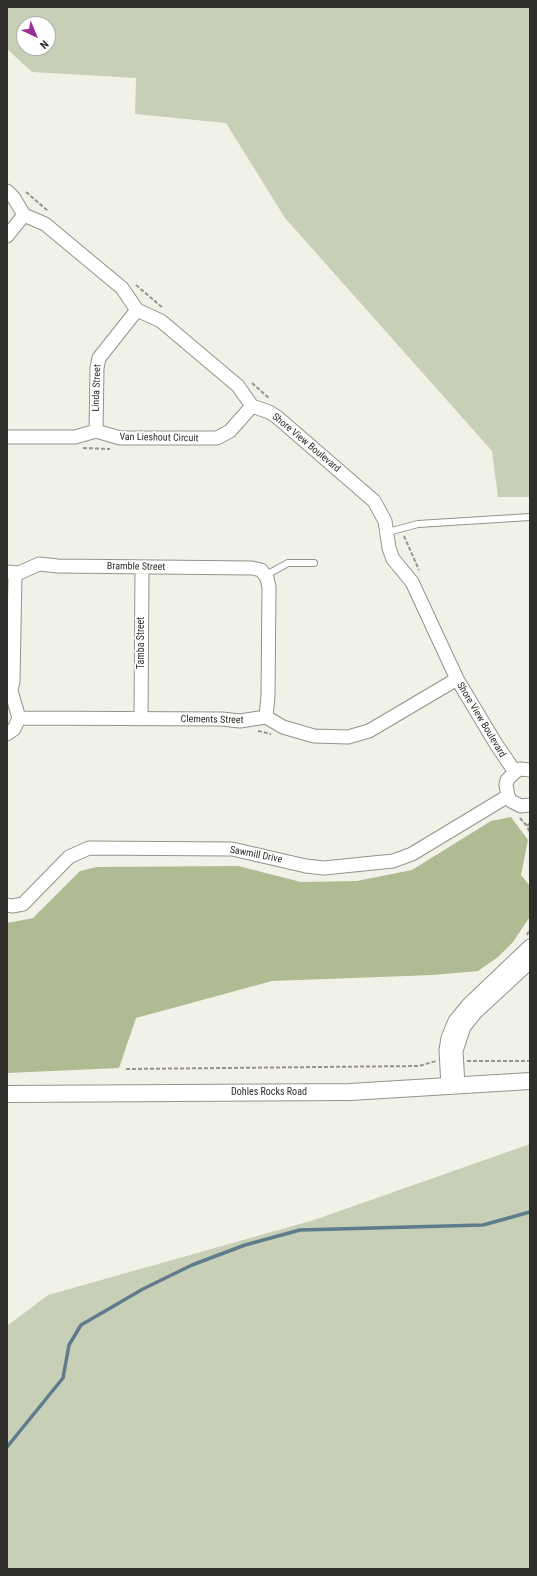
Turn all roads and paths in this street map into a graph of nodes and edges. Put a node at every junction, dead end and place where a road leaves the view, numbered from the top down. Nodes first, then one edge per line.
1 (7, 191) edge
2 (25, 192) dead end
3 (49, 212) dead end
4 (24, 215) junction
5 (7, 236) edge
6 (132, 282) dead end
7 (137, 310) junction
8 (168, 312) dead end
9 (251, 382) dead end
10 (275, 403) dead end
11 (252, 406) junction
12 (96, 431) junction
13 (7, 437) edge
14 (530, 517) edge
15 (388, 532) junction
16 (314, 563) dead end
17 (142, 567) junction
18 (11, 573) edge
19 (266, 575) junction
20 (457, 679) junction
21 (266, 717) junction
22 (19, 718) junction
23 (140, 719) junction
24 (7, 734) edge
25 (530, 770) edge
26 (514, 772) junction
27 (508, 796) junction
28 (527, 809) edge
29 (530, 823) edge
30 (530, 833) edge
31 (7, 905) edge
32 (530, 946) edge
33 (530, 962) edge
34 (441, 1061) dead end
35 (465, 1061) dead end
36 (530, 1061) edge
37 (126, 1069) dead end
38 (530, 1082) edge
39 (453, 1086) junction
40 (7, 1094) edge

1 - 4 street
2 - 3 path
4 - 5 street
4 - 7 street
6 - 8 path
7 - 11 street
7 - 12 street, Linda Street
9 - 10 path
11 - 12 street, Van Lieshout Circuit
11 - 15 street, Shore View Boulevard
12 - 13 street
14 - 15 lane
15 - 20 street, Shore View Boulevard
16 - 19 lane
17 - 18 street, Bramble Street
17 - 19 street, Bramble Street
17 - 23 street, Tamba Street
18 - 22 street
19 - 21 street
20 - 21 street
20 - 26 street, Shore View Boulevard
21 - 23 street, Clements Street
22 - 23 street, Clements Street
22 - 24 street
25 - 26 street
26 - 27 street
27 - 28 street
27 - 31 street, Sawmill Drive
29 - 30 path
32 - 39 street
33 - 39 street
34 - 37 path
35 - 36 path
38 - 39 street, Dohles Rocks Road
39 - 40 street, Dohles Rocks Road

